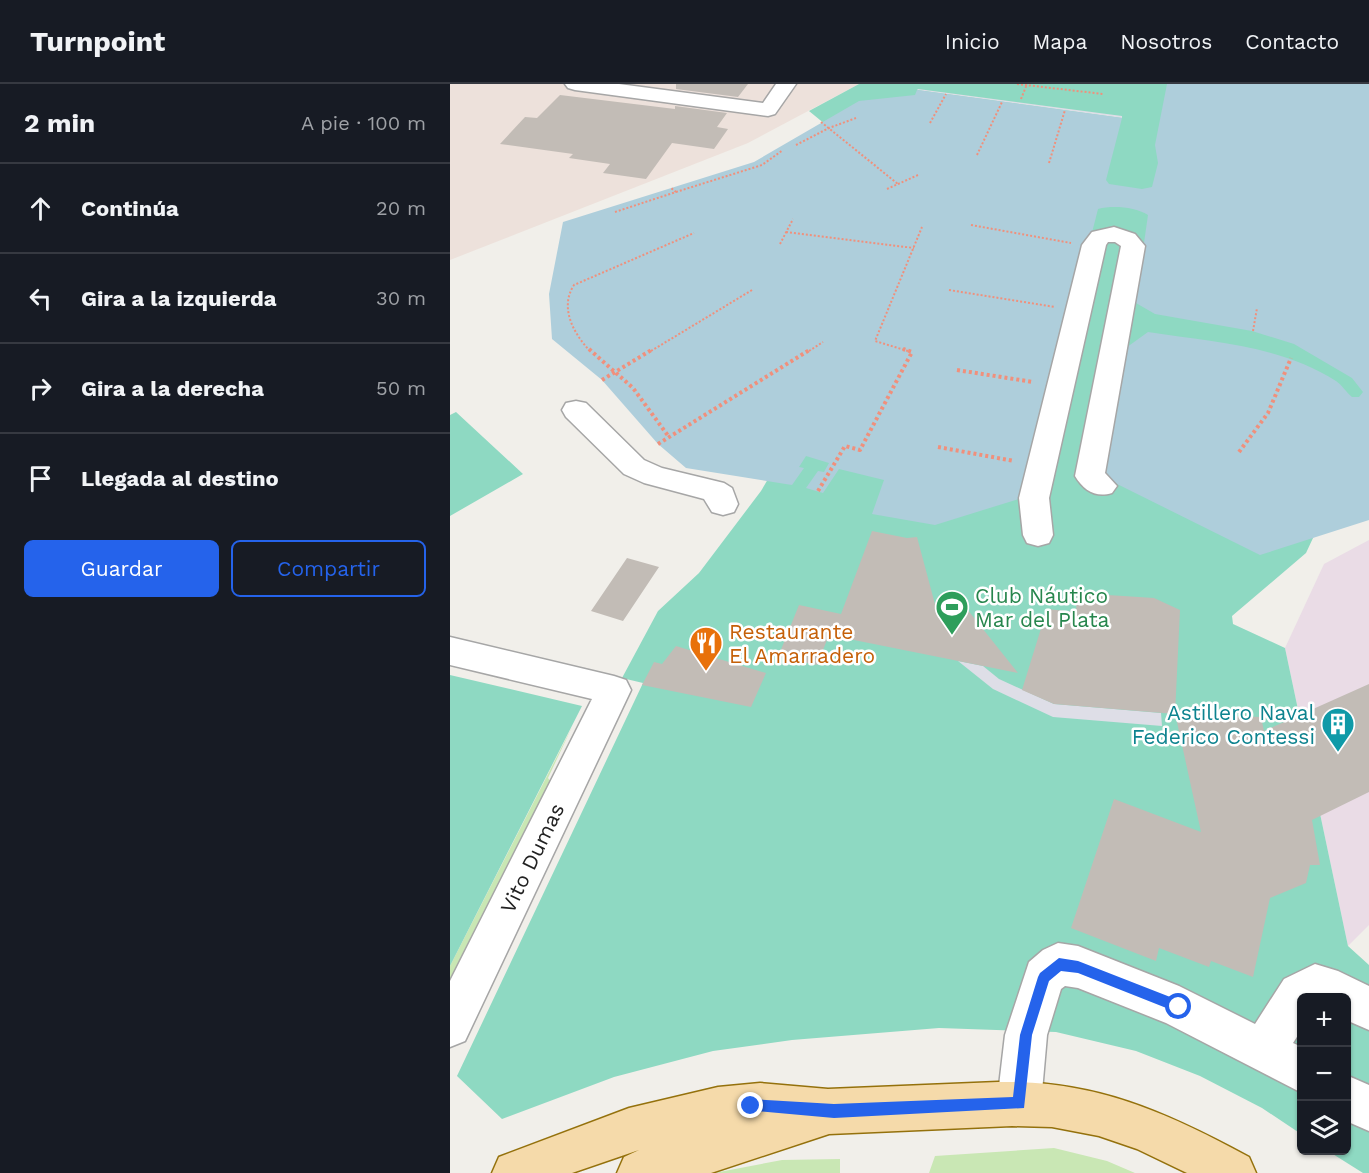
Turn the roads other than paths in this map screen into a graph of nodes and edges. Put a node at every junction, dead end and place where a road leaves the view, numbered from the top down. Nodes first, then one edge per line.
1 (575, 84) edge
2 (786, 84) edge
3 (576, 410) dead end
4 (1102, 486) dead end
5 (723, 504) dead end
6 (1038, 535) dead end
7 (450, 651) edge
8 (1369, 1009) edge
9 (450, 1026) edge
10 (1264, 1049) junction
11 (1297, 1068) edge
12 (1351, 1098) edge
13 (1019, 1103) junction
14 (1369, 1109) edge
15 (834, 1111) junction
16 (515, 1173) edge
17 (640, 1173) edge
18 (1233, 1173) edge

1 - 2 street
3 - 5 street
4 - 6 street
7 - 9 street, Vito Dumas
8 - 10 street
10 - 11 street
10 - 13 street
12 - 14 street
13 - 15 main road
13 - 18 main road
15 - 16 main road
15 - 17 main road

